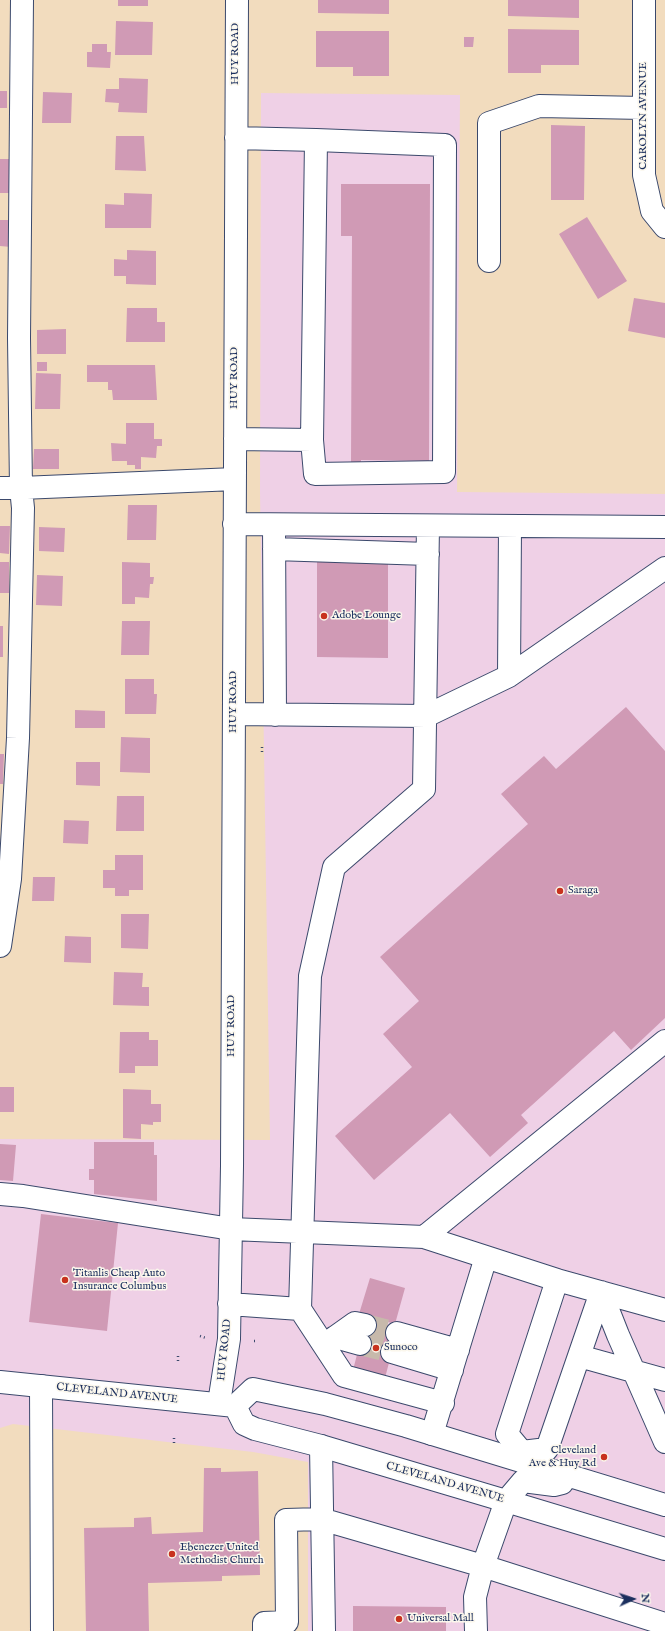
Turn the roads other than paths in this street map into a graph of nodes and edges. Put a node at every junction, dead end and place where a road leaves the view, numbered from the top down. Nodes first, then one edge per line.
1 (22, 0) edge
2 (237, 0) edge
3 (644, 0) edge
4 (644, 108) junction
5 (236, 138) junction
6 (316, 140) junction
7 (665, 227) edge
8 (488, 261) dead end
9 (235, 439) junction
10 (312, 440) junction
11 (235, 479) junction
12 (0, 488) edge
13 (22, 488) junction
14 (234, 524) junction
15 (274, 525) junction
16 (428, 526) junction
17 (510, 527) junction
18 (665, 527) edge
19 (274, 549) junction
20 (428, 554) junction
21 (665, 568) edge
22 (509, 676) junction
23 (234, 714) junction
24 (275, 715) junction
25 (426, 716) junction
26 (0, 946) edge
27 (665, 1041) edge
28 (0, 1194) edge
29 (231, 1229) junction
30 (302, 1232) junction
31 (424, 1237) junction
32 (486, 1257) junction
33 (557, 1280) junction
34 (601, 1292) junction
35 (229, 1304) junction
36 (300, 1309) junction
37 (665, 1310) edge
38 (363, 1334) tunnel mouth
39 (330, 1341) junction
40 (394, 1343) tunnel mouth
41 (580, 1356) junction
42 (455, 1360) junction
43 (634, 1370) junction
44 (665, 1380) edge
45 (0, 1382) edge
46 (41, 1386) junction
47 (443, 1403) junction
48 (227, 1404) junction
49 (432, 1434) junction
50 (665, 1442) edge
51 (321, 1446) junction
52 (520, 1457) junction
53 (577, 1480) junction
54 (506, 1501) junction
55 (665, 1505) edge
56 (321, 1519) junction
57 (665, 1549) edge
58 (483, 1566) junction
59 (665, 1624) edge
60 (42, 1631) edge
61 (264, 1631) edge
62 (324, 1631) edge
63 (476, 1631) edge

1 - 13 street
2 - 5 street, HUY ROAD
3 - 4 street, CAROLYN AVENUE
4 - 7 street, CAROLYN AVENUE
4 - 8 street
5 - 6 street
5 - 9 street, HUY ROAD
6 - 10 street
6 - 10 street
9 - 10 street
9 - 11 street, HUY ROAD
11 - 13 street
11 - 14 street, HUY ROAD
12 - 13 street
13 - 26 street
14 - 15 street
14 - 23 street, HUY ROAD
15 - 16 street
15 - 19 street
16 - 17 street
16 - 20 street
17 - 18 street
17 - 22 street
19 - 20 street
19 - 24 street
20 - 25 street
21 - 22 street
22 - 25 street
23 - 24 street
23 - 29 street, HUY ROAD
24 - 25 street
25 - 30 street
27 - 31 street
28 - 29 street
29 - 30 street
29 - 35 street, HUY ROAD
30 - 31 street
30 - 36 street
31 - 32 street
32 - 33 street
32 - 42 street
33 - 34 street
33 - 52 street
34 - 37 street
34 - 41 street
34 - 43 street
35 - 36 street
35 - 48 street, HUY ROAD
36 - 39 street
38 - 39 street
39 - 47 street
40 - 42 street
41 - 43 street
41 - 52 street
42 - 47 street
43 - 44 street
43 - 50 street
45 - 46 street, CLEVELAND AVENUE
46 - 48 street, CLEVELAND AVENUE
46 - 60 street
47 - 49 street
48 - 49 street
48 - 51 street, CLEVELAND AVENUE
49 - 52 street
51 - 54 street, CLEVELAND AVENUE
51 - 56 street
52 - 53 street
53 - 54 street
53 - 55 street
54 - 57 street, CLEVELAND AVENUE
54 - 58 street
56 - 58 street
56 - 61 street
56 - 62 street
58 - 59 street
58 - 63 street

